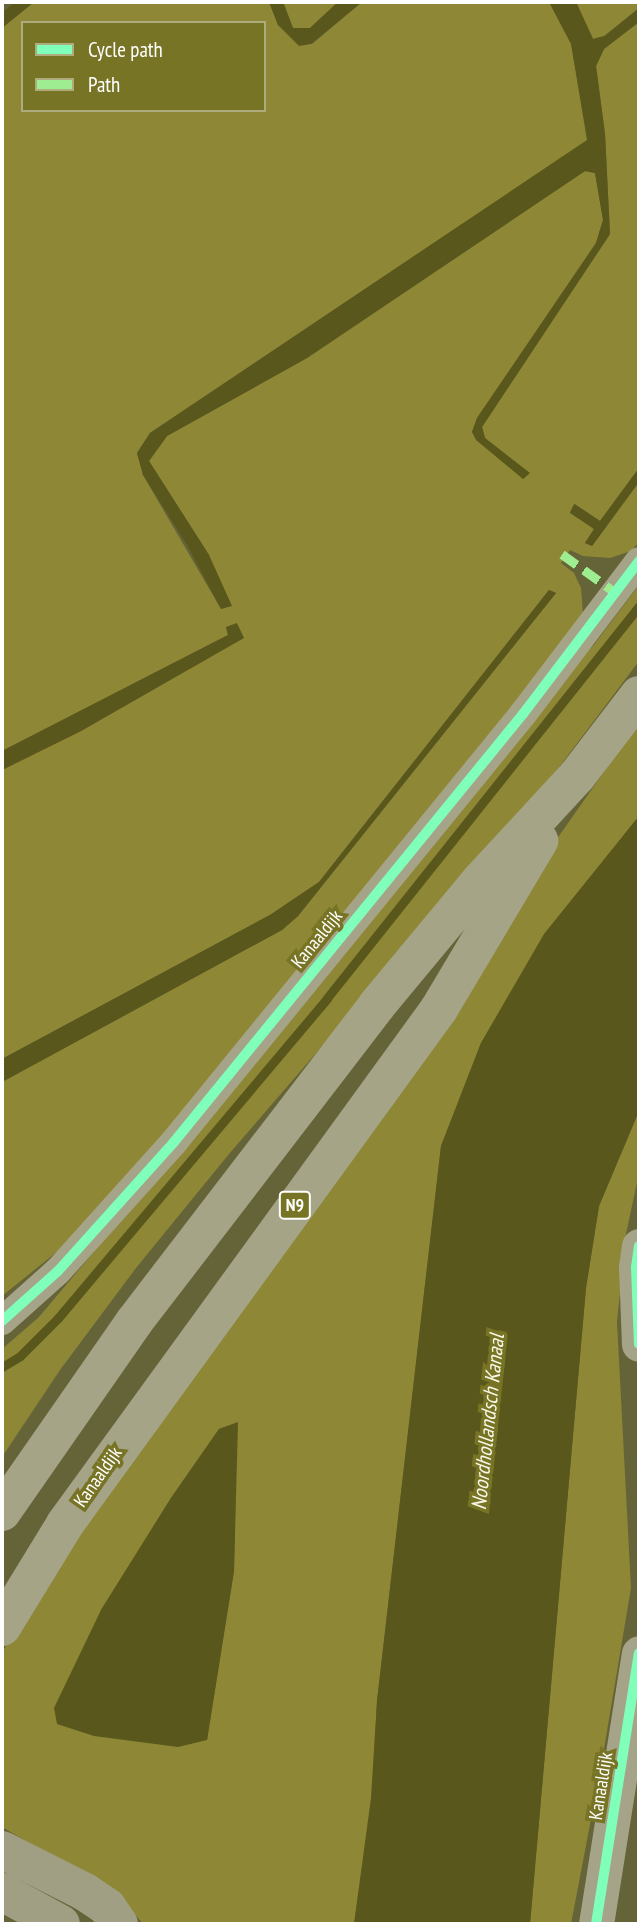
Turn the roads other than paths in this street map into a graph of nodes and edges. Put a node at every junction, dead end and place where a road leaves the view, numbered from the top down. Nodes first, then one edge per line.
1 (639, 561) edge
2 (639, 695) edge
3 (577, 776) junction
4 (639, 1246) edge
5 (2, 1321) edge
6 (639, 1344) edge
7 (2, 1512) edge
8 (2, 1627) edge
9 (639, 1653) edge
10 (2, 1850) edge
11 (2, 1892) edge
12 (61, 1924) edge
13 (119, 1924) edge
14 (596, 1924) edge

1 - 5 street, Kanaaldijk
2 - 3 main road, Kanaaldijk / N9
3 - 7 main road, Kanaaldijk / N9
3 - 8 main road, Kanaaldijk / N9
4 - 6 street
9 - 14 street, Kanaaldijk
10 - 13 main road
11 - 12 main road

